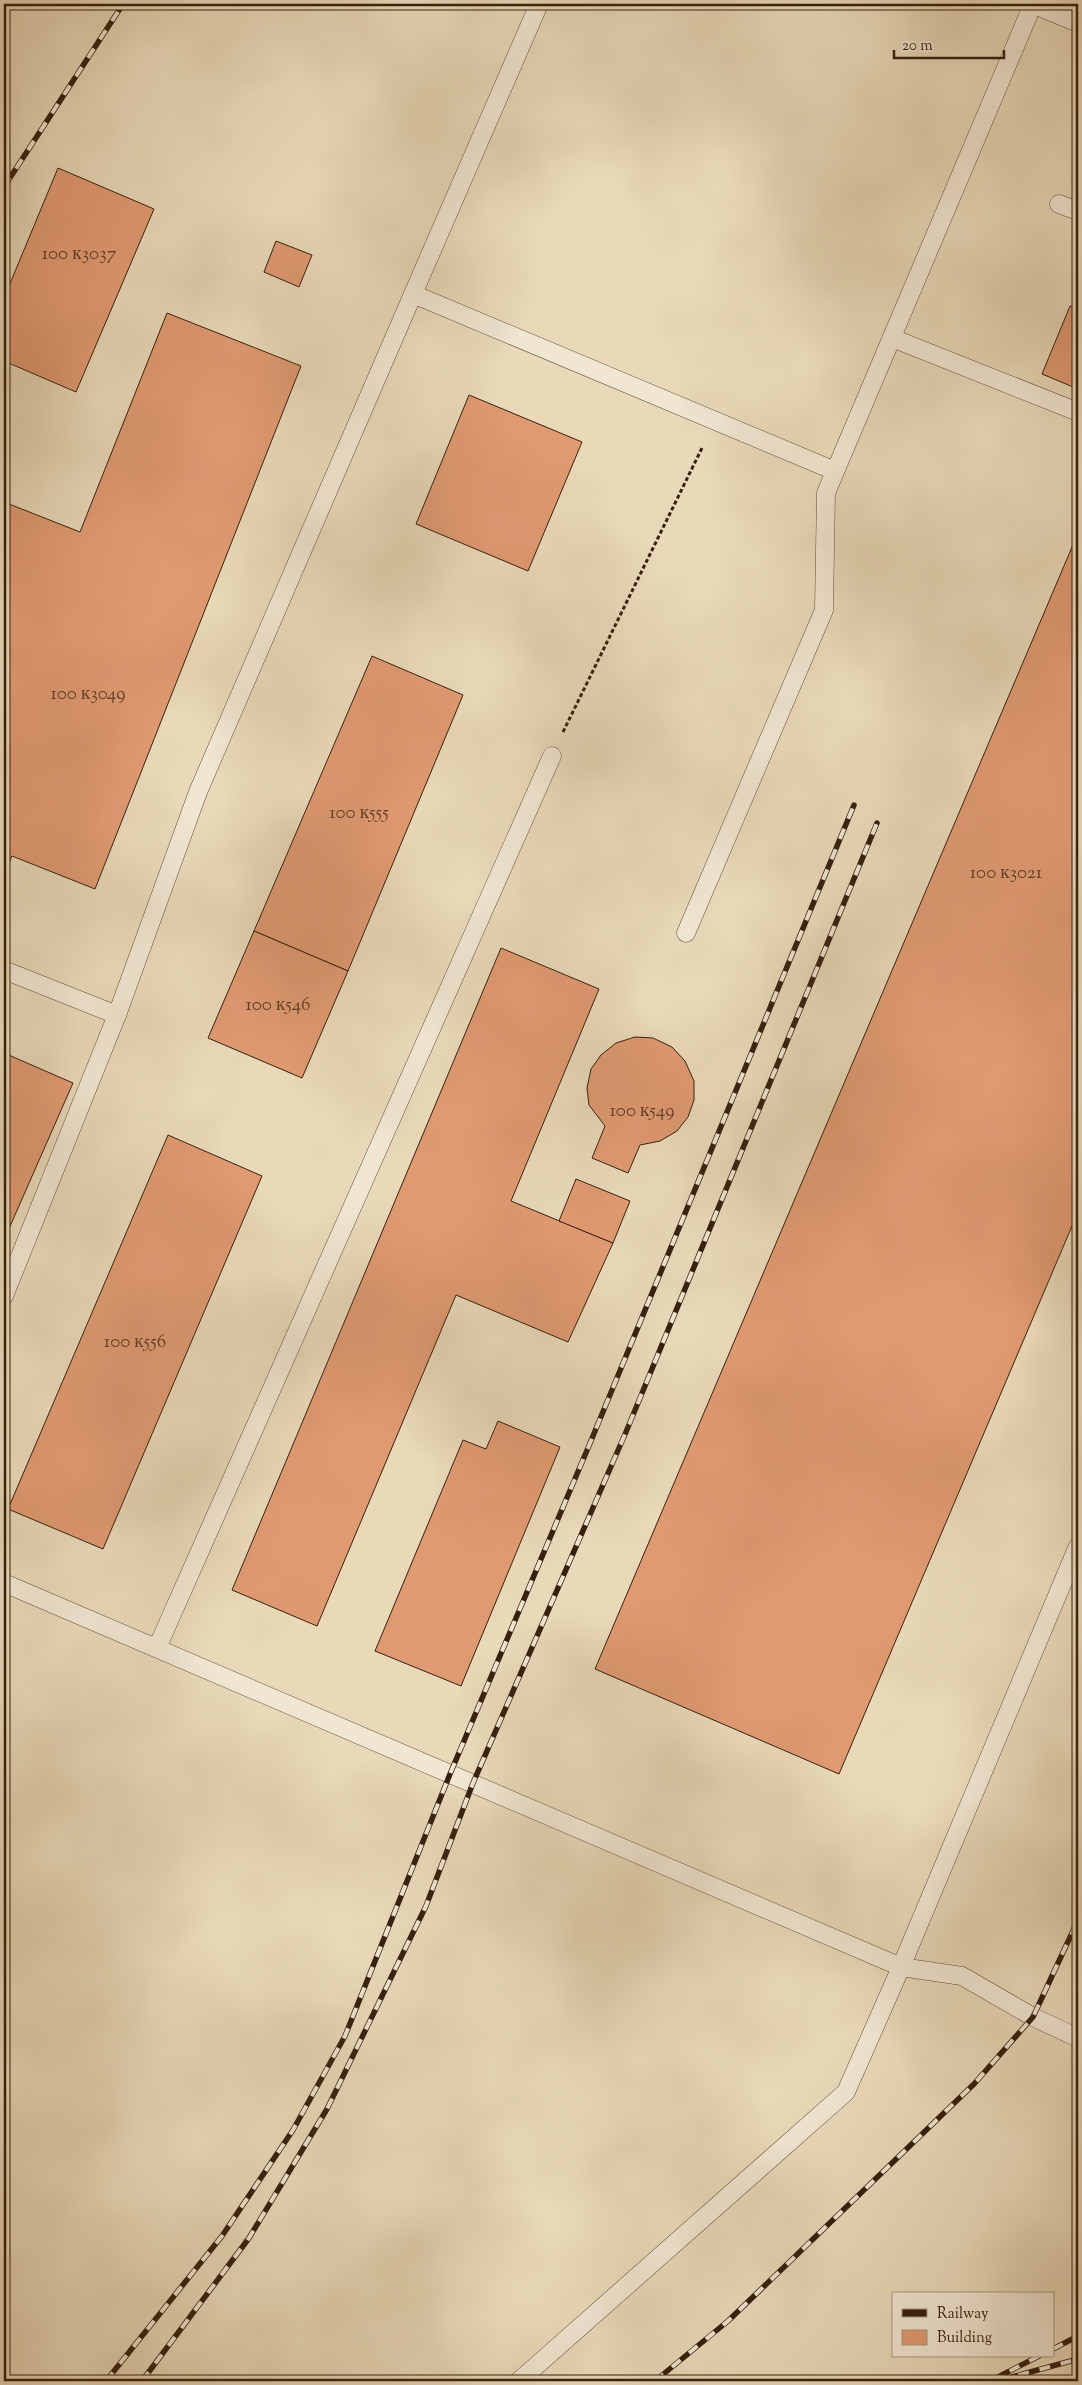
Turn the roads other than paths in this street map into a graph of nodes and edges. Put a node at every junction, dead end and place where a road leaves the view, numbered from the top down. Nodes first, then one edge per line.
1 (540, 4) edge
2 (1032, 4) edge
3 (1056, 8) edge
4 (1078, 23) edge
5 (1059, 204) dead end
6 (1078, 211) edge
7 (413, 294) junction
8 (892, 338) junction
9 (1078, 412) edge
10 (835, 471) junction
11 (552, 756) road end
12 (686, 933) dead end
13 (4, 970) edge
14 (117, 1015) junction
15 (4, 1296) edge
16 (1078, 1546) edge
17 (4, 1583) edge
18 (157, 1648) junction
19 (902, 1966) junction
20 (1078, 2038) edge
21 (519, 2381) edge

1 - 7 lane
2 - 3 lane
2 - 8 lane
3 - 4 lane
5 - 6 lane
7 - 10 lane
7 - 14 lane
8 - 9 lane
8 - 10 lane
10 - 12 lane
11 - 18 lane
13 - 14 lane
14 - 15 lane
16 - 19 lane
17 - 18 lane
18 - 19 lane
19 - 20 lane
19 - 21 lane

